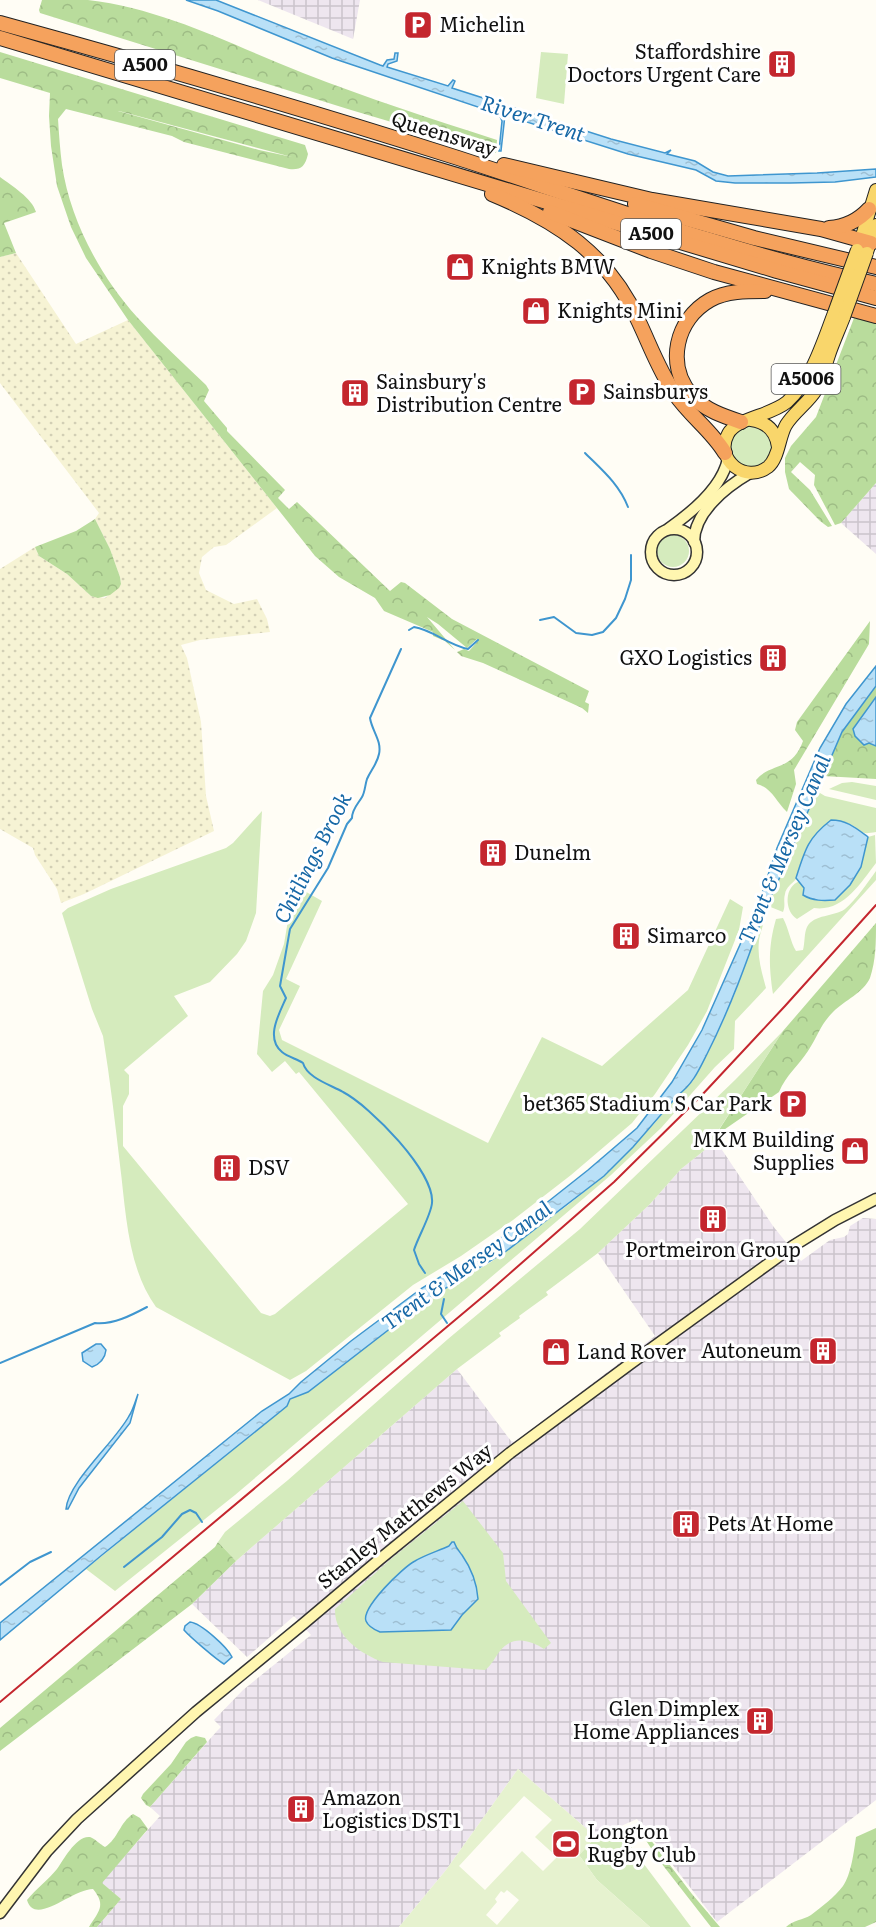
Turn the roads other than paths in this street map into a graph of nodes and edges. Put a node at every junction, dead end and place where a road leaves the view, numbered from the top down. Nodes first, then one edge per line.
1 (0, 18) edge
2 (0, 23) edge
3 (44, 35) junction
4 (0, 38) edge
5 (438, 152) junction
6 (427, 166) junction
7 (521, 169) junction
8 (873, 198) edge
9 (876, 225) edge
10 (821, 229) junction
11 (864, 246) junction
12 (876, 267) edge
13 (876, 284) edge
14 (785, 292) junction
15 (876, 298) edge
16 (839, 315) junction
17 (876, 316) edge
18 (745, 421) junction
19 (778, 447) junction
20 (726, 456) junction
21 (750, 473) junction
22 (668, 530) junction
23 (694, 542) junction
24 (876, 1198) edge
25 (0, 1913) edge

1 - 3 highway
2 - 3 highway, Queensway / A500
3 - 5 highway, Queensway / A500
4 - 6 highway, Queensway / A500
5 - 7 highway
5 - 13 highway, Queensway / A500
6 - 14 highway
6 - 15 highway, Queensway / A500
6 - 20 highway
7 - 10 highway
7 - 12 highway
8 - 10 highway
8 - 11 main road, A5006
9 - 11 main road, A5006
10 - 11 highway
11 - 16 main road, A5006, bridge
14 - 17 highway
14 - 18 highway
16 - 18 main road, A5006
16 - 19 main road, A5006
18 - 19 main road
18 - 20 main road
19 - 21 main road
20 - 21 main road
20 - 22 main road
21 - 23 main road
22 - 23 main road
22 - 23 main road
24 - 25 main road, Stanley Matthews Way

